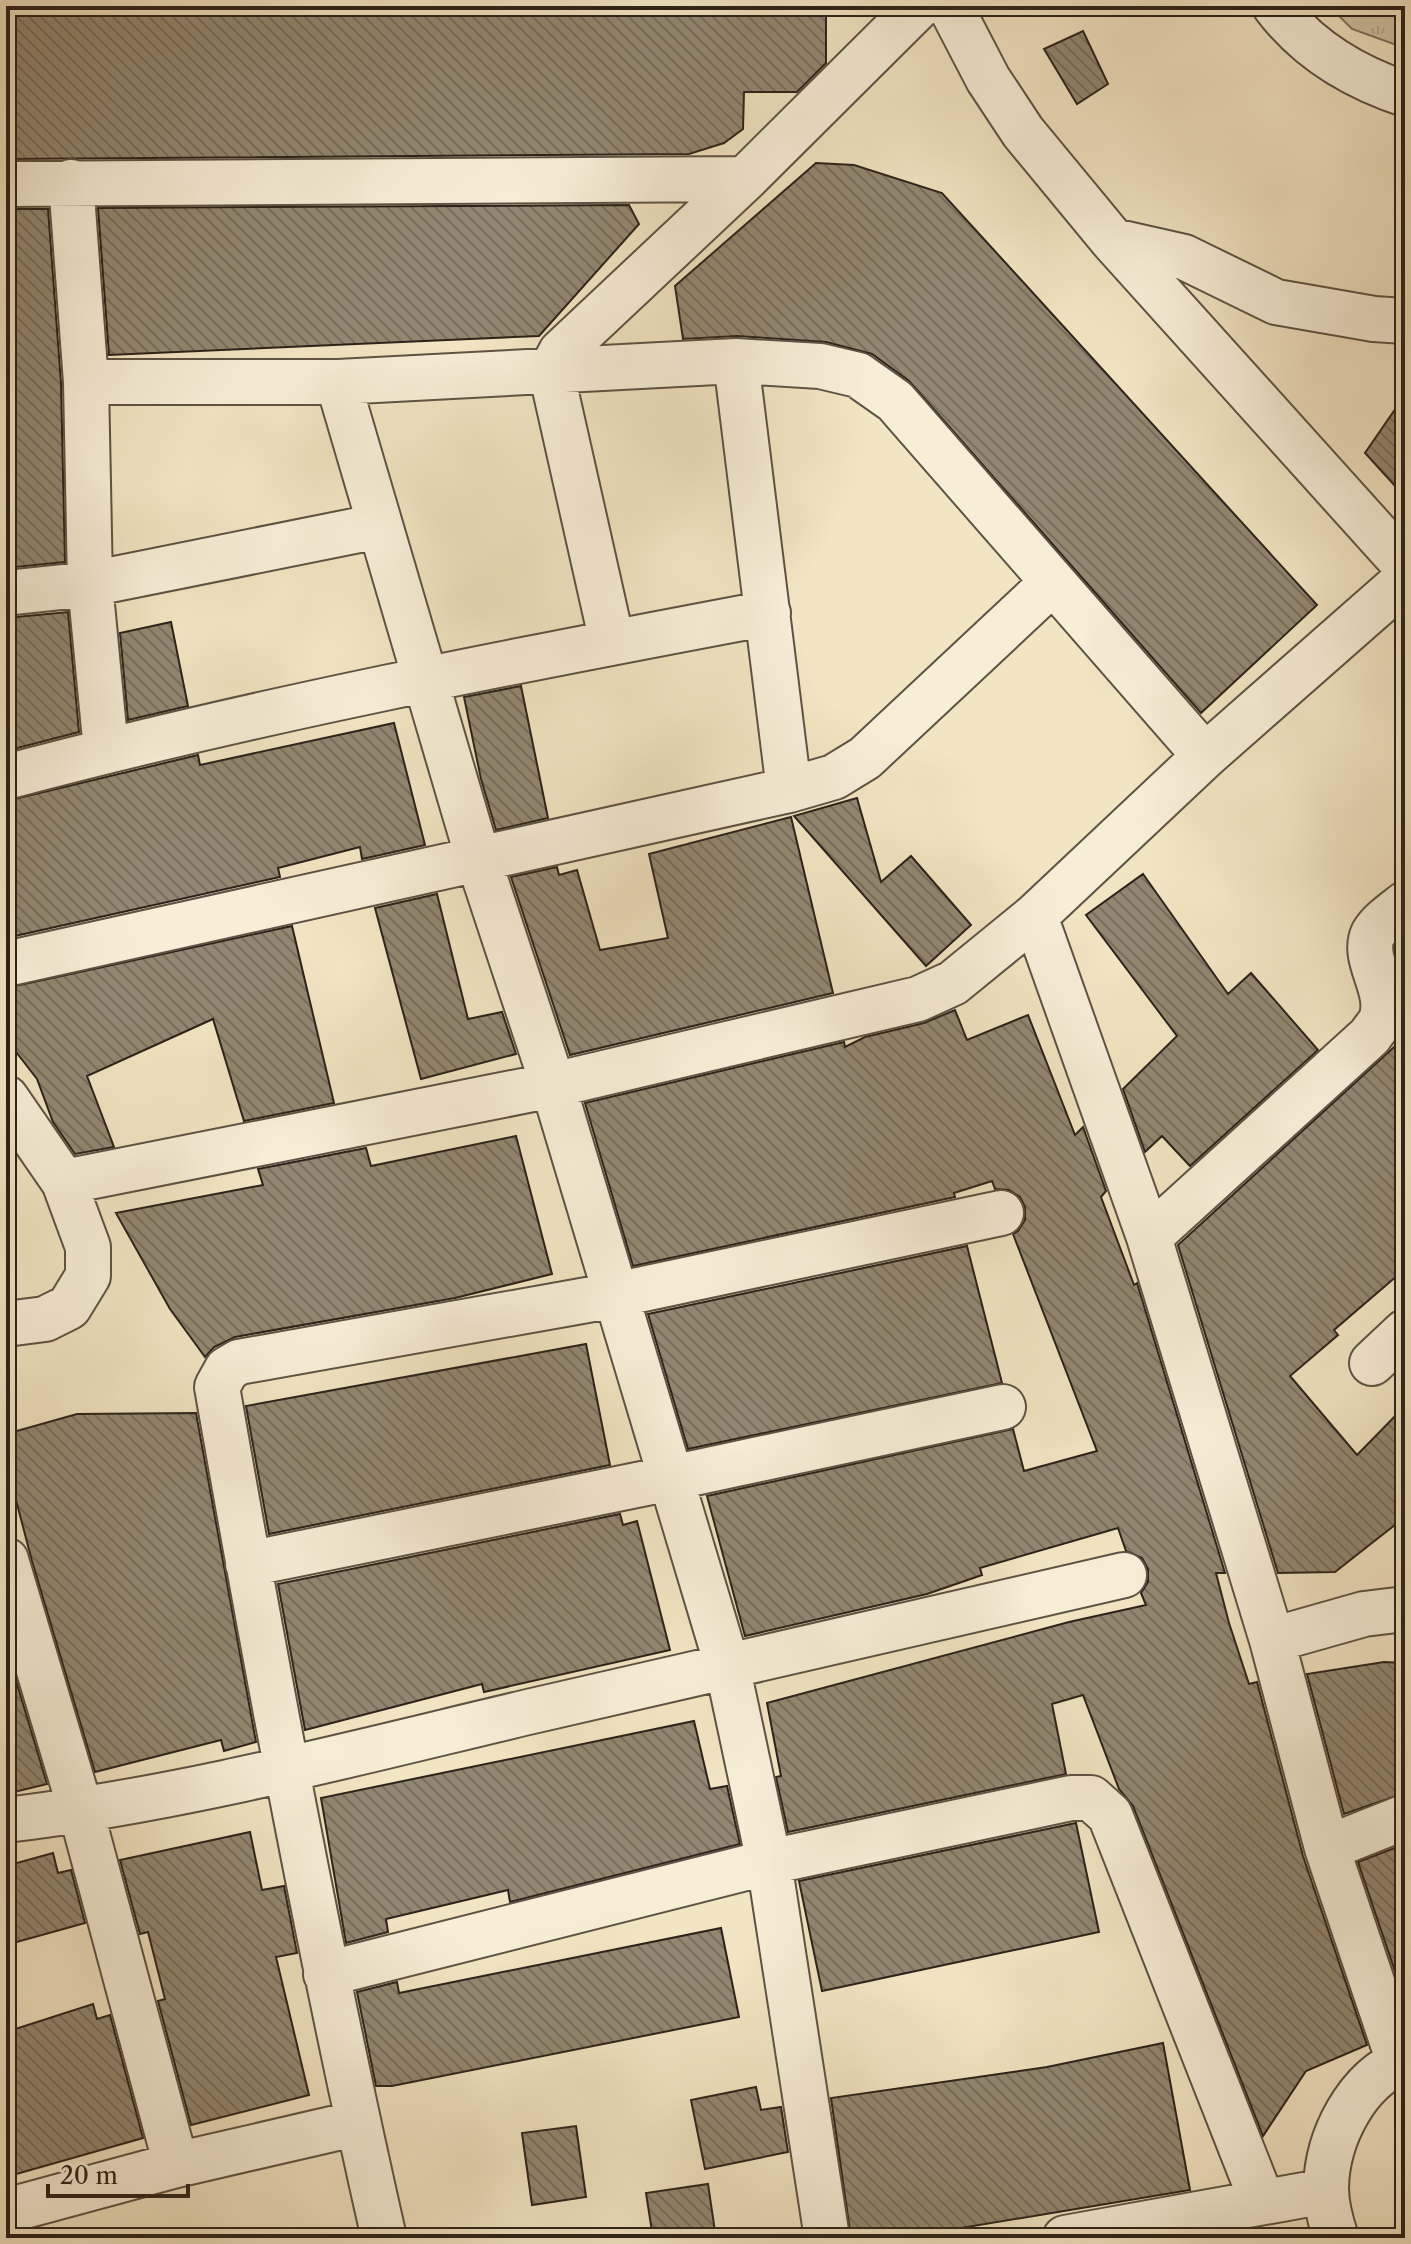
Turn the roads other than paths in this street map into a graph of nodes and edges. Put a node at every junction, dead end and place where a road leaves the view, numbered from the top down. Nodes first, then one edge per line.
1 (919, 6) edge
2 (950, 6) edge
3 (1275, 6) edge
4 (1405, 94) edge
5 (745, 179) junction
6 (71, 182) junction
7 (6, 184) edge
8 (1113, 241) junction
9 (1405, 321) edge
10 (736, 361) junction
11 (551, 371) junction
12 (86, 382) junction
13 (338, 382) junction
14 (379, 526) junction
15 (1405, 565) edge
16 (1405, 580) edge
17 (1053, 582) junction
18 (90, 584) junction
19 (6, 593) edge
20 (768, 613) junction
21 (612, 642) junction
22 (426, 679) junction
23 (106, 750) junction
24 (1205, 756) junction
25 (6, 777) edge
26 (789, 790) junction
27 (478, 858) junction
28 (1405, 904) edge
29 (1035, 916) junction
30 (6, 964) edge
31 (553, 1085) junction
32 (6, 1098) edge
33 (64, 1182) junction
34 (1001, 1213) dead end
35 (1149, 1237) junction
36 (615, 1295) junction
37 (6, 1324) edge
38 (1405, 1332) edge
39 (1372, 1363) dead end
40 (1003, 1407) dead end
41 (671, 1478) junction
42 (6, 1560) edge
43 (248, 1564) junction
44 (1124, 1575) dead end
45 (1405, 1609) edge
46 (1272, 1640) junction
47 (727, 1665) junction
48 (289, 1769) junction
49 (81, 1811) junction
50 (1405, 1817) edge
51 (6, 1820) edge
52 (1327, 1848) junction
53 (769, 1862) junction
54 (326, 1974) junction
55 (1402, 2061) edge
56 (358, 2123) junction
57 (176, 2165) junction
58 (1326, 2191) junction
59 (1262, 2201) junction
60 (6, 2211) edge
61 (384, 2238) edge
62 (827, 2238) edge
63 (1065, 2238) edge
64 (1336, 2238) edge

1 - 5 street
2 - 8 street
3 - 4 street
5 - 6 street
5 - 11 street
6 - 7 street
6 - 12 street
8 - 9 street
8 - 15 street
10 - 11 street
10 - 17 street
10 - 20 street
11 - 13 street
11 - 21 street
12 - 13 street
12 - 18 street
13 - 14 street
14 - 18 street
14 - 22 street
16 - 24 street
17 - 24 street
17 - 26 street
18 - 19 street
18 - 23 street
20 - 21 street
20 - 26 street
21 - 22 street
22 - 23 street
22 - 27 street
23 - 25 street
24 - 29 street
26 - 27 street
27 - 30 street
27 - 31 street
28 - 35 street
29 - 31 street
29 - 35 street
31 - 33 street
31 - 36 street
32 - 33 street
33 - 37 street
34 - 36 street
35 - 46 street
36 - 41 street
36 - 43 street
38 - 39 street
40 - 41 street
41 - 43 street
41 - 47 street
42 - 49 street
43 - 48 street
44 - 47 street
45 - 46 street
46 - 52 street
47 - 48 street
47 - 53 street
48 - 49 street
48 - 54 street
49 - 51 street
49 - 57 street
50 - 52 street
52 - 55 street
53 - 54 street
53 - 59 street
53 - 62 street
54 - 56 street
55 - 58 street
56 - 57 street
56 - 61 street
57 - 60 street
58 - 59 street
58 - 64 street
59 - 63 street

